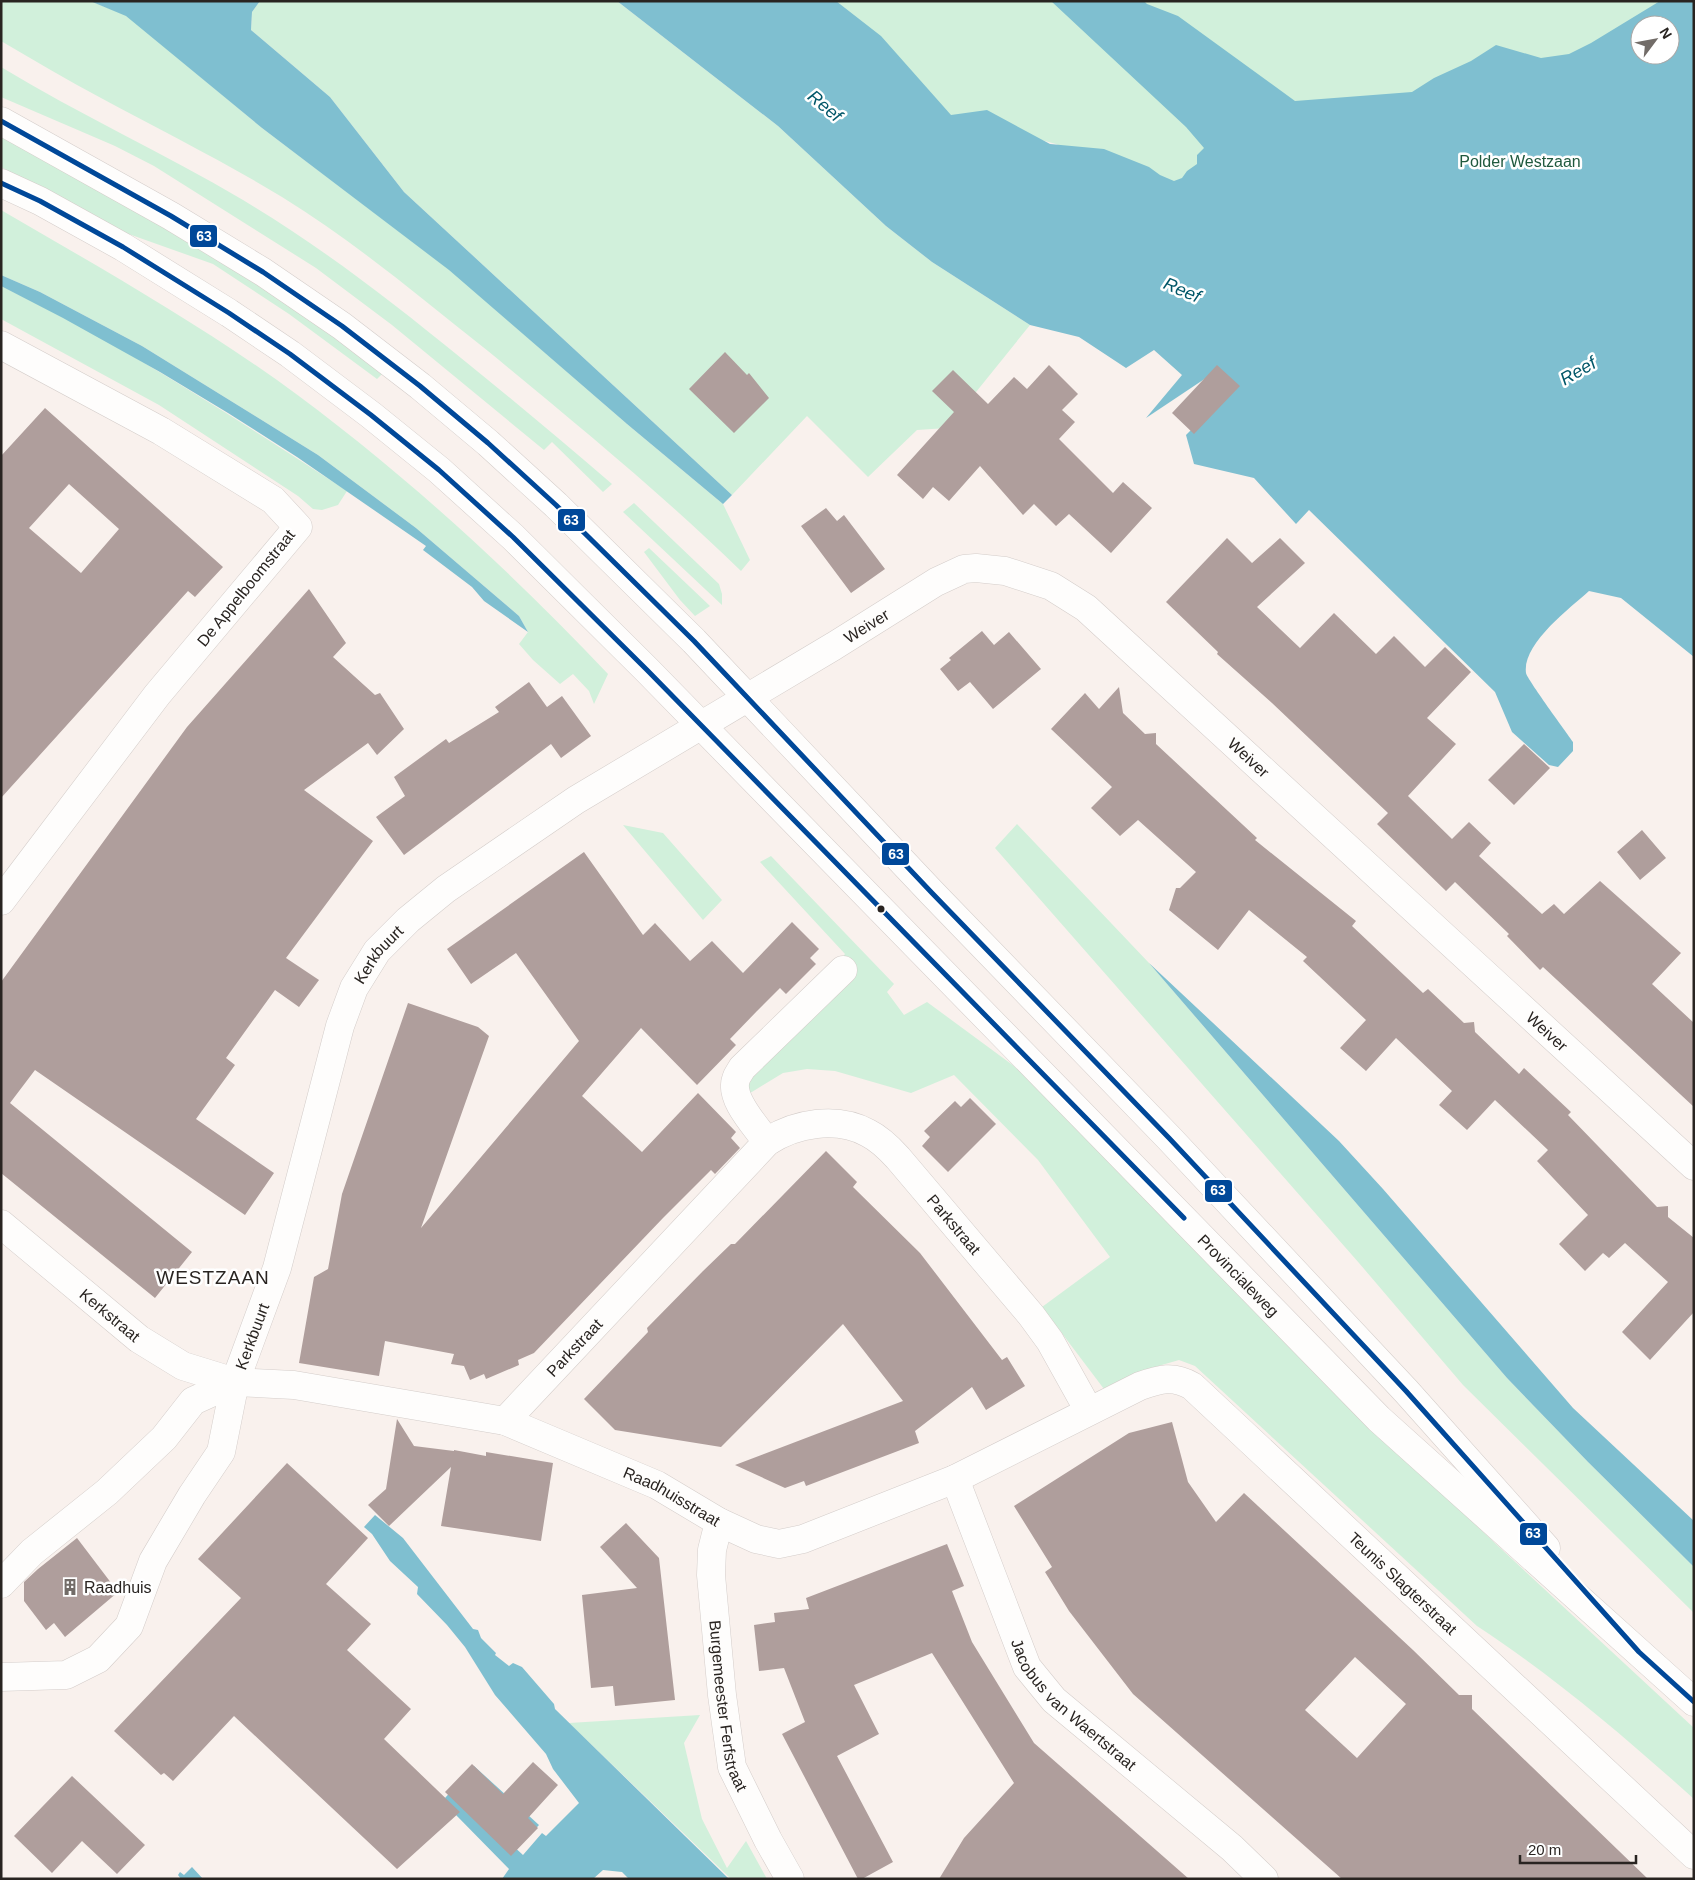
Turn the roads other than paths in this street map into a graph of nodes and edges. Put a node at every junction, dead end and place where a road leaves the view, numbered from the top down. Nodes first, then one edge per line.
1 (1, 121) edge
2 (1, 183) edge
3 (1, 345) edge
4 (748, 698) junction
5 (700, 726) junction
6 (1, 901) edge
7 (842, 970) dead end
8 (767, 1142) junction
9 (1694, 1166) edge
10 (1, 1224) edge
11 (234, 1382) junction
12 (1089, 1411) junction
13 (504, 1421) junction
14 (955, 1479) junction
15 (719, 1522) junction
16 (1, 1584) edge
17 (1639, 1652) junction
18 (1, 1677) edge
19 (1694, 1702) edge
20 (1694, 1855) edge
21 (790, 1879) edge
22 (1264, 1879) edge

1 - 4 street, Provincialeweg
2 - 5 street, Provincialeweg
3 - 6 street, De Appelboomstraat
4 - 5 street, Kerkbuurt
4 - 9 street, Weiver
4 - 17 street, Provincialeweg
5 - 11 street, Kerkbuurt
5 - 17 street, Provincialeweg
7 - 8 street
8 - 12 street, Parkstraat
8 - 13 street, Parkstraat
10 - 11 street, Kerkstraat
11 - 13 street, Raadhuisstraat
11 - 16 street, Kerkbuurt
11 - 18 street, Kerkbuurt
12 - 14 street, Raadhuisstraat
12 - 20 street, Teunis Slagterstraat
13 - 15 street, Raadhuisstraat
14 - 15 street, Raadhuisstraat
14 - 22 street, Jacobus van Waertstraat
15 - 21 street, Burgemeester Ferfstraat
17 - 19 street, Provincialeweg

